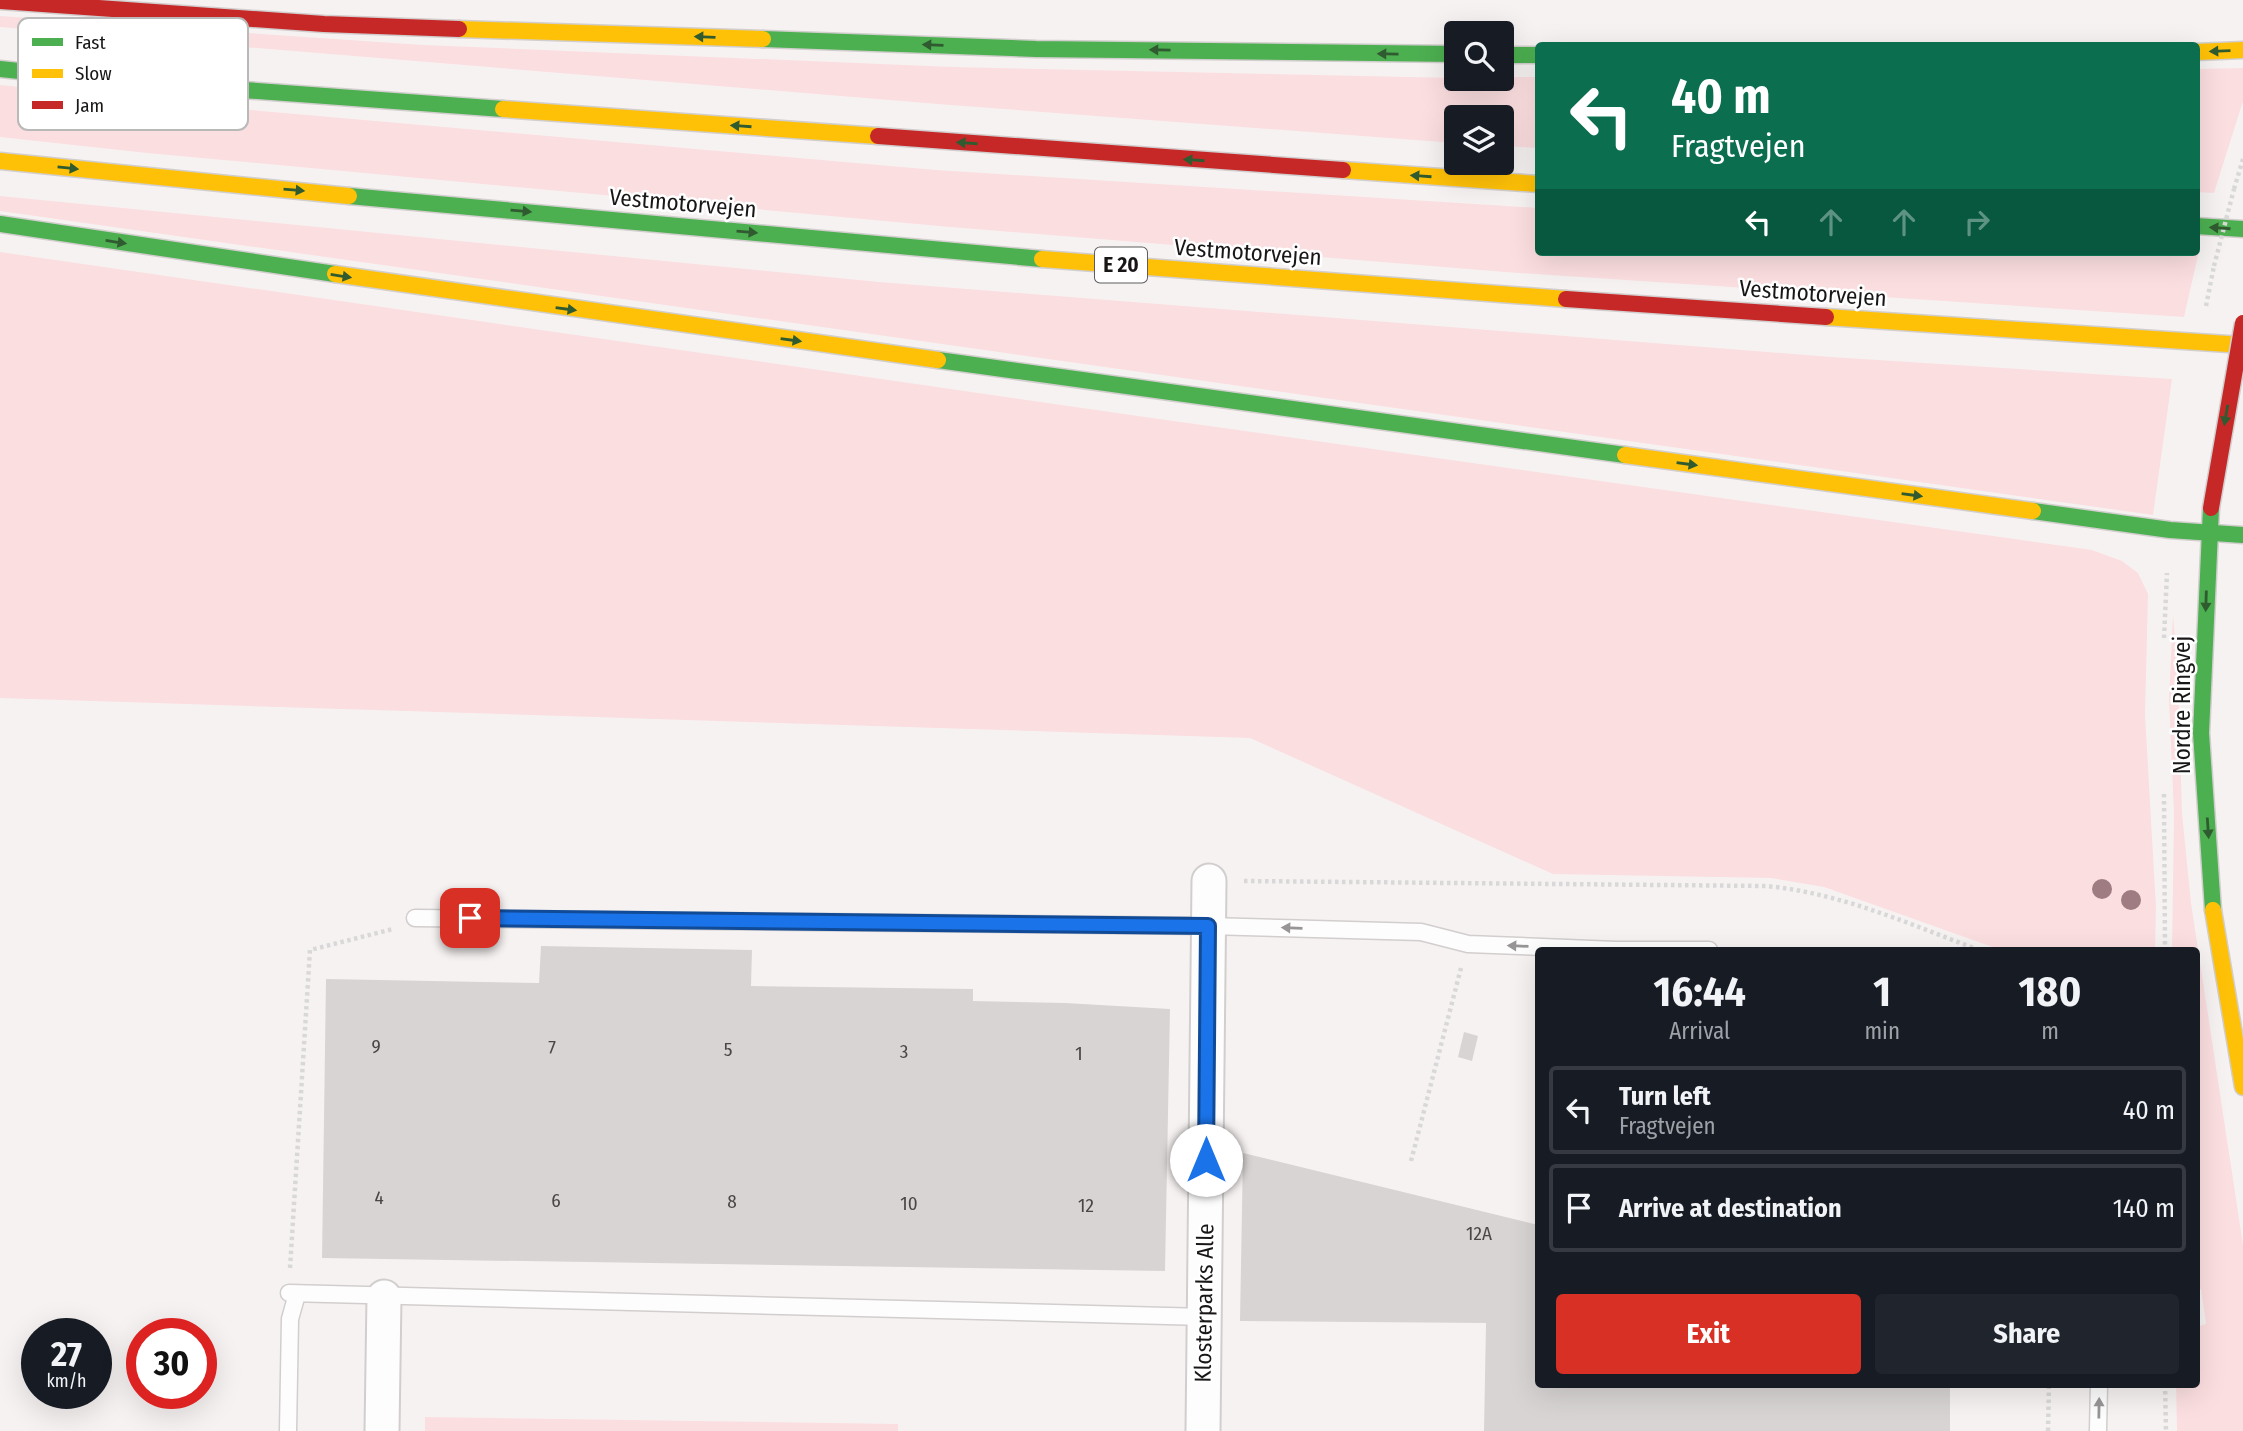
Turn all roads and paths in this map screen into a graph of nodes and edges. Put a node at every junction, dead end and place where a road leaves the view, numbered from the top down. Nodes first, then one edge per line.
1 (0, 1) edge
2 (239, 18) edge
3 (248, 19) edge
4 (2243, 50) edge
5 (2200, 52) edge
6 (1444, 54) edge
7 (1514, 55) edge
8 (1535, 55) edge
9 (0, 69) edge
10 (18, 71) edge
11 (248, 90) edge
12 (2243, 159) edge
13 (0, 161) edge
14 (1535, 184) edge
15 (0, 224) edge
16 (2200, 226) edge
17 (2243, 229) edge
18 (2206, 306) dead end
19 (2243, 324) edge
20 (2243, 345) edge
21 (2209, 533) junction
22 (2243, 535) edge
23 (1209, 881) joint
24 (415, 918) joint
25 (1208, 926) junction
26 (1468, 944) junction
27 (1542, 947) edge
28 (1971, 947) edge
29 (2243, 1087) edge
30 (1411, 1161) dead end
31 (293, 1294) junction
32 (384, 1297) junction
33 (1205, 1317) junction
34 (2049, 1388) edge
35 (2099, 1388) edge
36 (2165, 1388) edge
37 (288, 1431) edge
38 (382, 1431) edge
39 (1202, 1431) edge
40 (2048, 1431) edge
41 (2098, 1431) edge
42 (2166, 1431) edge

2 -> 1 main road
6 -> 3 main road
4 -> 5 main road
7 - 8 main road
10 -> 9 main road
14 -> 11 main road
12 - 18 path, bridge
13 -> 20 main road, Vestmotorvejen / E 20
15 -> 21 main road
17 -> 16 main road
19 -> 21 main road, Nordre Ringvej, bridge
21 - 22 main road
21 -> 29 main road, Nordre Ringvej
23 - 25 street, Klosterparks Alle
23 - 28 path
24 - 25 lane
24 - 31 path
26 -> 25 lane
25 - 33 street, Klosterparks Alle
27 -> 26 lane
26 - 30 path
31 - 32 lane
31 - 37 lane
32 - 33 lane
32 - 38 street
33 - 39 street, Klosterparks Alle
34 - 40 path
41 -> 35 lane
36 - 42 path

